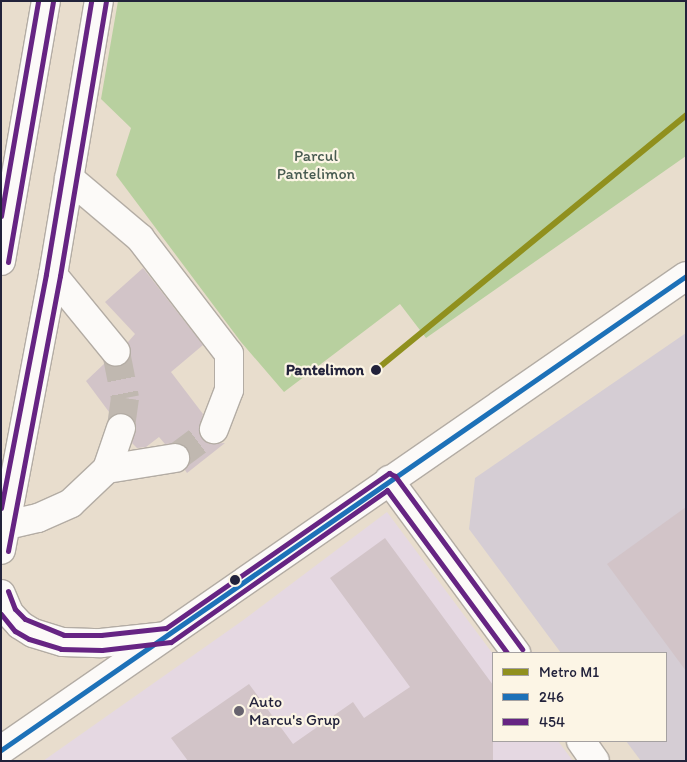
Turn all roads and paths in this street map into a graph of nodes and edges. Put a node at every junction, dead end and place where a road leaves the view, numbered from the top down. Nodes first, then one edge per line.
1 (46, 1) edge
2 (99, 1) edge
3 (69, 178) junction
4 (1, 260) edge
5 (53, 276) junction
6 (686, 276) edge
7 (116, 352) tunnel mouth
8 (121, 428) tunnel mouth
9 (214, 429) tunnel mouth
10 (176, 458) tunnel mouth
11 (107, 469) junction
12 (389, 480) junction
13 (4, 537) edge
14 (1, 594) edge
15 (169, 635) junction
16 (515, 652) edge
17 (581, 742) edge
18 (1, 750) edge
19 (595, 761) edge

1 - 4 main road
2 - 3 main road
3 - 5 main road
3 - 9 main road
5 - 7 main road
5 - 13 main road
6 - 12 main road
8 - 11 main road
10 - 11 main road
11 - 13 main road
12 - 15 main road
12 - 16 main road
14 - 15 main road
15 - 18 main road
17 - 19 main road

